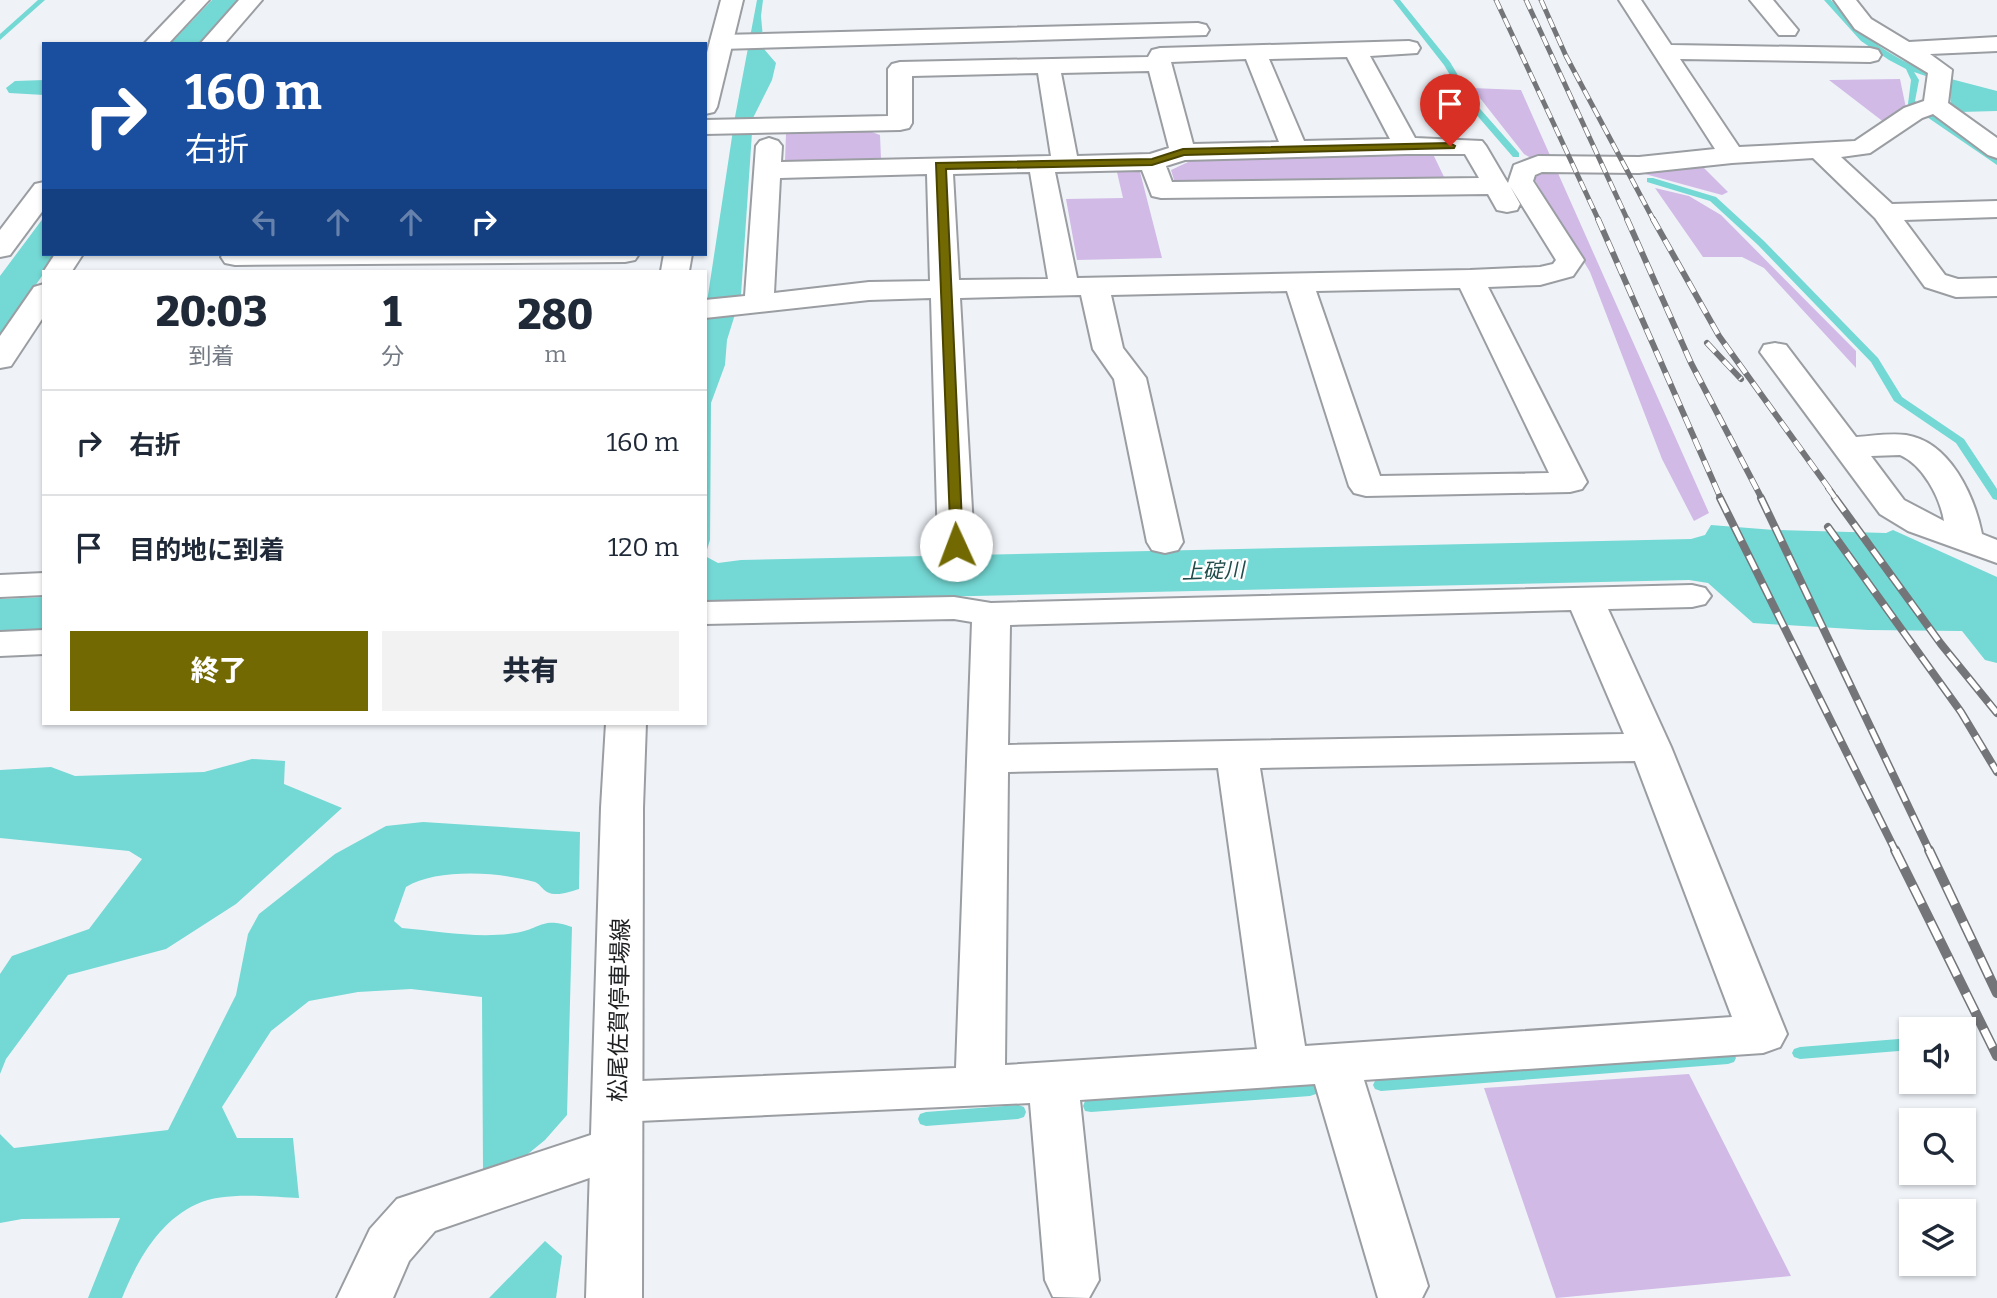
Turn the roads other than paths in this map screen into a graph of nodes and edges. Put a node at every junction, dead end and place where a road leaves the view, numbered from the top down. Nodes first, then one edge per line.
1 (198, 0) edge
2 (251, 0) edge
3 (1630, 0) edge
4 (1760, 0) edge
5 (1845, 0) edge
6 (729, 9) edge
7 (750, 18) dead end
8 (1217, 30) dead end
9 (1787, 30) dead end
10 (157, 42) edge
11 (213, 42) edge
12 (721, 42) junction
13 (1997, 44) edge
14 (1899, 46) junction
15 (1409, 48) dead end
16 (1355, 50) junction
17 (1255, 52) junction
18 (1664, 52) junction
19 (1870, 55) dead end
20 (1159, 64) junction
21 (1048, 66) junction
22 (1931, 96) junction
23 (707, 99) edge
24 (900, 122) junction
25 (764, 126) junction
26 (717, 127) edge
27 (1406, 146) junction
28 (1294, 148) junction
29 (1819, 150) junction
30 (1997, 150) edge
31 (1183, 152) junction
32 (1731, 155) junction
33 (1152, 162) junction
34 (1053, 163) junction
35 (940, 166) junction
36 (901, 167) junction
37 (767, 170) junction
38 (1497, 186) junction
39 (42, 193) edge
40 (1997, 208) edge
41 (1885, 212) junction
42 (0, 250) edge
43 (365, 256) edge
44 (235, 257) dead end
45 (1549, 274) junction
46 (1470, 279) junction
47 (1297, 281) junction
48 (1079, 286) junction
49 (1997, 287) edge
50 (946, 291) junction
51 (42, 296) edge
52 (751, 304) junction
53 (707, 309) edge
54 (1775, 352) dead end
55 (0, 359) edge
56 (1845, 447) junction
57 (1965, 541) junction
58 (1165, 542) dead end
59 (956, 545) dead end
60 (1997, 552) edge
61 (42, 584) edge
62 (0, 586) edge
63 (1692, 596) dead end
64 (1585, 599) junction
65 (707, 613) edge
66 (991, 614) junction
67 (42, 642) edge
68 (0, 644) edge
69 (626, 725) edge
70 (1650, 747) junction
71 (1237, 755) junction
72 (989, 759) junction
73 (1334, 1063) junction
74 (1284, 1067) junction
75 (1054, 1083) junction
76 (980, 1087) junction
77 (616, 1125) junction
78 (1072, 1280) dead end
79 (1400, 1286) dead end
80 (365, 1298) edge
81 (614, 1298) edge

1 - 10 street
2 - 11 street
3 - 18 street
4 - 9 street
5 - 14 street
6 - 7 street
6 - 12 street
8 - 12 street
12 - 23 street
13 - 14 street
14 - 22 street
15 - 16 street
16 - 17 street
16 - 27 street
17 - 20 street
17 - 28 street
18 - 19 street
18 - 32 street
20 - 21 street
20 - 31 street
21 - 24 street
21 - 34 street
22 - 29 street
22 - 30 street
24 - 25 street
24 - 36 street
25 - 26 street
25 - 37 street
27 - 28 street
27 - 38 street
28 - 31 street
29 - 32 street
29 - 41 street
31 - 33 street
32 - 45 street
33 - 34 street
33 - 38 street
34 - 35 street
34 - 48 street
35 - 36 street
35 - 50 street
36 - 37 street
37 - 52 street
38 - 45 street
39 - 42 street
40 - 41 street
41 - 49 street
43 - 44 street
45 - 46 street
46 - 47 street
46 - 47 street
47 - 48 street
48 - 50 street
48 - 58 street
50 - 52 street
50 - 59 street
51 - 55 street
52 - 53 street
54 - 56 street
56 - 57 street
56 - 57 street
57 - 60 street
61 - 62 street
63 - 64 street
64 - 66 street
64 - 70 street
65 - 66 street
66 - 72 street
67 - 68 street
69 - 77 street, 松尾佐賀停車場線
70 - 71 street
70 - 73 street
71 - 72 street
71 - 74 street
72 - 76 street
73 - 74 street
73 - 79 street
74 - 75 street
75 - 76 street
75 - 78 street
76 - 77 street
77 - 80 street
77 - 81 street, 松尾佐賀停車場線

